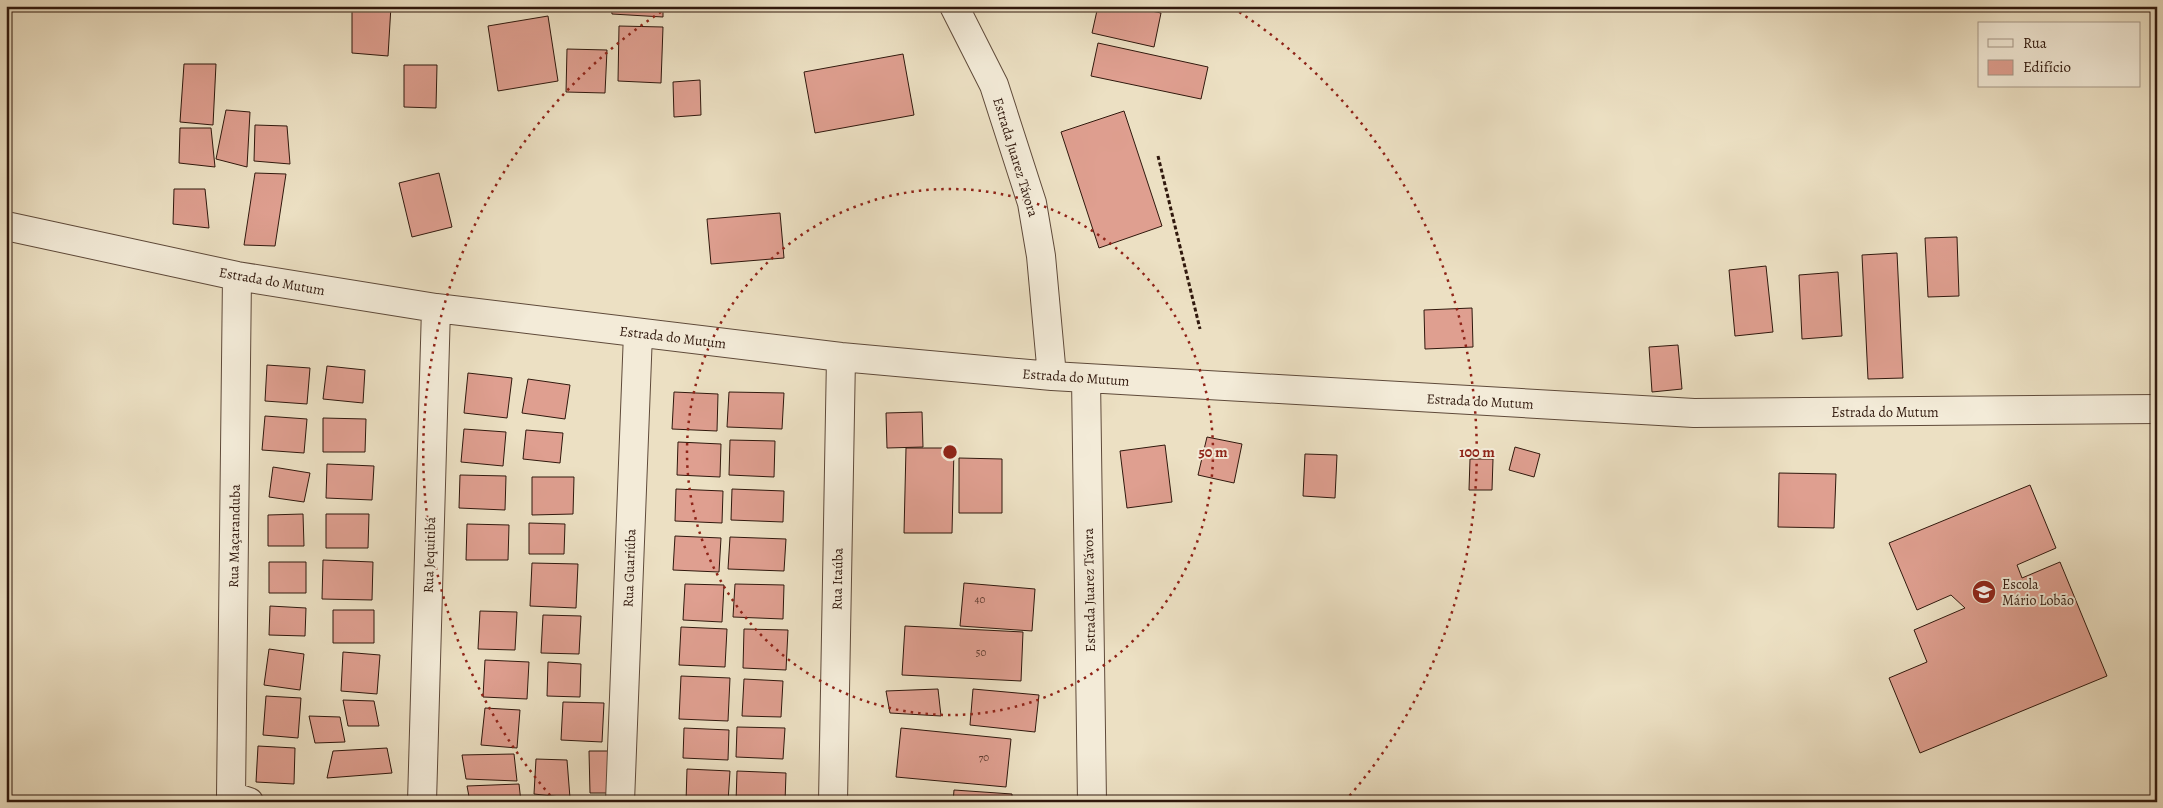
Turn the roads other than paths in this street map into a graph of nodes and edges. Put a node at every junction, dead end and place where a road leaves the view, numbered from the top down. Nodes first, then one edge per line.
1 (954, 6) edge
2 (6, 226) edge
3 (237, 276) junction
4 (436, 308) junction
5 (638, 333) junction
6 (841, 357) junction
7 (1052, 376) junction
8 (1086, 378) junction
9 (2157, 409) edge
10 (240, 799) edge
11 (422, 802) edge
12 (620, 802) edge
13 (833, 802) edge
14 (1092, 802) edge

1 - 7 street, Estrada Juarez Távora
2 - 3 street, Estrada do Mutum
3 - 4 street, Estrada do Mutum
3 - 10 street, Rua Maçaranduba
4 - 5 street, Estrada do Mutum
4 - 11 street, Rua Jequitibá
5 - 6 street, Estrada do Mutum
5 - 12 street, Rua Guariúba
6 - 7 street, Estrada do Mutum
6 - 13 street, Rua Itaúba
7 - 8 street, Estrada do Mutum
8 - 9 street, Estrada do Mutum
8 - 14 street, Estrada Juarez Távora

